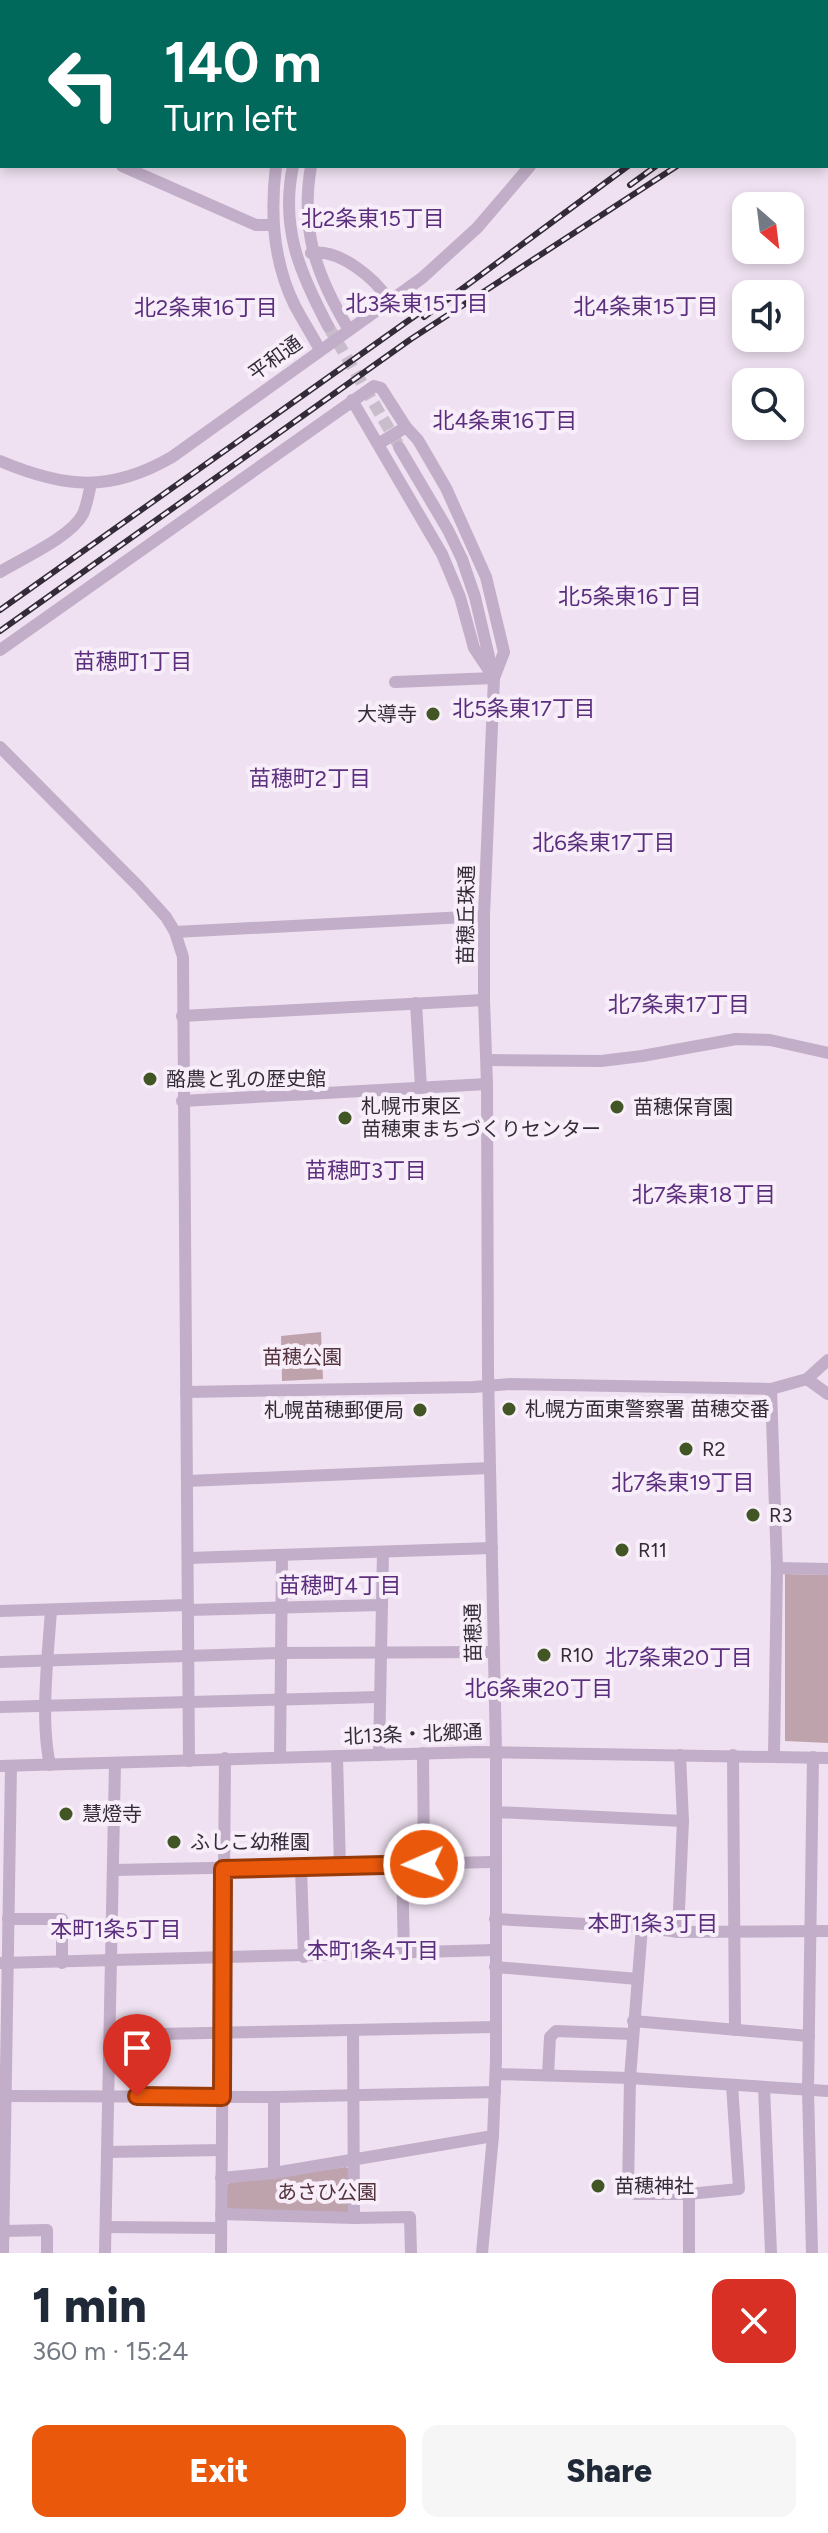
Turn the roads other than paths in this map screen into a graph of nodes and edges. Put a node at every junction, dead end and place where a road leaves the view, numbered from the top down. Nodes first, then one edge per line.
1 (127, 168) edge
2 (276, 168) edge
3 (293, 168) edge
4 (311, 168) edge
5 (528, 168) edge
6 (272, 225) junction
7 (311, 253) junction
8 (390, 301) junction
9 (328, 326) tunnel mouth
10 (349, 330) junction
11 (320, 350) junction
12 (352, 400) junction
13 (406, 427) junction
14 (378, 444) junction
15 (399, 447) tunnel mouth
16 (0, 461) edge
17 (91, 483) junction
18 (0, 572) edge
19 (0, 650) edge
20 (494, 678) junction
21 (395, 682) dead end
22 (0, 747) edge
23 (484, 916) junction
24 (175, 932) junction
25 (484, 1000) junction
26 (416, 1003) junction
27 (182, 1016) junction
28 (828, 1053) edge
29 (487, 1060) junction
30 (487, 1084) junction
31 (421, 1088) junction
32 (182, 1101) junction
33 (828, 1360) edge
34 (807, 1379) junction
35 (490, 1385) junction
36 (771, 1389) junction
37 (186, 1392) junction
38 (828, 1394) edge
39 (490, 1468) junction
40 (188, 1481) junction
41 (492, 1548) junction
42 (383, 1552) junction
43 (282, 1556) junction
44 (189, 1558) junction
45 (777, 1568) junction
46 (828, 1569) edge
47 (382, 1605) junction
48 (282, 1607) junction
49 (188, 1608) junction
50 (51, 1610) junction
51 (0, 1611) edge
52 (382, 1651) junction
53 (493, 1652) junction
54 (280, 1653) junction
55 (189, 1657) junction
56 (48, 1661) junction
57 (0, 1662) edge
58 (379, 1697) junction
59 (280, 1699) junction
60 (189, 1702) junction
61 (47, 1706) junction
62 (0, 1707) edge
63 (496, 1751) junction
64 (423, 1753) junction
65 (379, 1755) junction
66 (680, 1755) junction
67 (733, 1755) junction
68 (774, 1755) junction
69 (337, 1756) junction
70 (280, 1757) junction
71 (813, 1757) junction
72 (225, 1758) junction
73 (828, 1758) edge
74 (189, 1761) junction
75 (115, 1763) junction
76 (50, 1765) junction
77 (6, 1766) edge
78 (496, 1812) junction
79 (683, 1821) junction
80 (495, 1862) junction
81 (424, 1864) junction
82 (402, 1865) junction
83 (340, 1867) junction
84 (301, 1868) junction
85 (223, 1869) junction
86 (113, 1870) junction
87 (5, 1888) edge
88 (8, 1919) junction
89 (495, 1919) junction
90 (642, 1927) junction
91 (828, 1931) edge
92 (678, 1932) junction
93 (810, 1932) junction
94 (734, 1933) junction
95 (495, 1950) junction
96 (404, 1954) junction
97 (304, 1957) junction
98 (222, 1959) junction
99 (110, 1962) junction
100 (4, 1963) edge
101 (62, 1963) junction
102 (495, 1967) junction
103 (638, 1979) junction
104 (495, 2027) junction
105 (633, 2028) junction
106 (353, 2030) junction
107 (735, 2030) junction
108 (4, 2032) edge
109 (223, 2033) junction
110 (110, 2035) junction
111 (809, 2036) junction
112 (496, 2074) junction
113 (548, 2075) junction
114 (630, 2078) junction
115 (732, 2085) junction
116 (764, 2087) junction
117 (808, 2090) junction
118 (828, 2091) edge
119 (495, 2092) junction
120 (7, 2096) junction
121 (109, 2096) junction
122 (354, 2096) junction
123 (222, 2097) junction
124 (274, 2097) junction
125 (493, 2136) junction
126 (3, 2141) edge
127 (221, 2150) junction
128 (107, 2152) junction
129 (354, 2161) junction
130 (274, 2173) junction
131 (221, 2178) junction
132 (689, 2194) junction
133 (221, 2214) junction
134 (354, 2218) junction
135 (106, 2227) junction
136 (221, 2228) junction
137 (4, 2231) junction
138 (3, 2253) edge
139 (47, 2253) edge
140 (105, 2253) edge
141 (221, 2253) edge
142 (411, 2253) edge
143 (482, 2253) edge
144 (689, 2253) edge
145 (771, 2253) edge
146 (812, 2253) edge

1 - 6 street
2 - 6 street
3 - 9 street
4 - 7 street
5 - 8 street, 平和通
6 - 11 street
7 - 8 street
7 - 10 street
8 - 10 street, 平和通
10 - 11 street, 平和通
11 - 17 street, 平和通
12 - 13 street
12 - 14 street
12 - 19 street
13 - 14 street
13 - 20 street
14 - 20 street
15 - 20 street, 苗穂丘珠通
16 - 17 street, 平和通
17 - 18 street
20 - 21 street
20 - 23 street, 苗穂丘珠通
22 - 24 street
23 - 24 street
23 - 25 street, 苗穂丘珠通
24 - 27 street
25 - 26 street
25 - 29 street, 苗穂丘珠通
26 - 27 street
26 - 31 street
27 - 32 street
28 - 29 street
29 - 30 street, 苗穂通
30 - 31 street
30 - 35 street, 苗穂通
31 - 32 street
32 - 37 street
33 - 34 street
34 - 36 street
34 - 38 street
35 - 36 street
35 - 37 street
35 - 39 street, 苗穂通
36 - 45 street
37 - 40 street
39 - 40 street
39 - 41 street, 苗穂通
40 - 44 street
41 - 42 street
41 - 53 street, 苗穂通
42 - 43 street
42 - 47 street
43 - 44 street
43 - 48 street
44 - 49 street
45 - 46 street
45 - 68 street
47 - 48 street
47 - 52 street
48 - 49 street
48 - 54 street
49 - 50 street
49 - 55 street
50 - 51 street
50 - 56 street
52 - 53 street
52 - 54 street
52 - 58 street
53 - 63 street, 苗穂通
54 - 55 street
54 - 59 street
55 - 56 street
55 - 60 street
56 - 57 street
56 - 61 street
58 - 59 street
58 - 65 street
59 - 60 street
59 - 70 street
60 - 61 street
60 - 74 street
61 - 62 street
61 - 76 street
63 - 64 street, 北13条・北郷通
63 - 66 street, 北13条・北郷通
63 - 78 street, 苗穂通
64 - 65 street, 北13条・北郷通
64 - 81 street
65 - 69 street, 北13条・北郷通
66 - 67 street, 北13条・北郷通
66 - 79 street
67 - 68 street, 北13条・北郷通
67 - 94 street
68 - 71 street, 北13条・北郷通
69 - 70 street, 北13条・北郷通
69 - 83 street
70 - 72 street, 北13条・北郷通
71 - 73 street, 北13条・北郷通
71 - 93 street
72 - 74 street, 北13条・北郷通
72 - 85 street
74 - 75 street, 北13条・北郷通
75 - 76 street, 北13条・北郷通
75 - 86 street
76 - 77 street, 北13条・北郷通
77 - 87 street
78 - 79 street
78 - 80 street, 苗穂通
79 - 92 street
80 - 81 street
80 - 89 street, 苗穂通
81 - 82 street
82 - 83 street
82 - 96 street
83 - 84 street
84 - 85 street
84 - 97 street
85 - 86 street
85 - 98 street
86 - 99 street
87 - 88 street
88 - 100 street
88 - 101 street
89 - 90 street
89 - 95 street, 苗穂通
90 - 92 street
90 - 103 street
91 - 93 street
92 - 94 street
93 - 94 street
93 - 111 street
94 - 107 street
95 - 96 street
95 - 102 street, 苗穂通
96 - 97 street
97 - 98 street
98 - 99 street
98 - 109 street
99 - 101 street
99 - 110 street
100 - 101 street
100 - 108 street
102 - 103 street
102 - 104 street, 苗穂通
103 - 105 street
104 - 106 street
104 - 112 street, 苗穂通
105 - 107 street
105 - 113 street
105 - 114 street
106 - 109 street
106 - 122 street
107 - 111 street
108 - 120 street
109 - 110 street
109 - 123 street
110 - 121 street
111 - 117 street
112 - 113 street
112 - 119 street, 苗穂通
113 - 114 street
114 - 115 street
114 - 132 street
115 - 116 street
115 - 132 street
116 - 117 street
116 - 145 street
117 - 118 street
117 - 146 street
119 - 122 street
119 - 125 street, 苗穂通
120 - 121 street
120 - 126 street
121 - 123 street
121 - 128 street
122 - 124 street
122 - 129 street
123 - 124 street
123 - 127 street
124 - 130 street
125 - 129 street
125 - 143 street, 苗穂通
126 - 137 street
127 - 128 street
127 - 131 street
128 - 135 street
129 - 130 street
129 - 134 street
130 - 131 street
131 - 133 street
132 - 144 street
133 - 134 street
133 - 136 street
134 - 142 street
135 - 136 street
135 - 140 street
136 - 141 street
137 - 138 street
137 - 139 street

